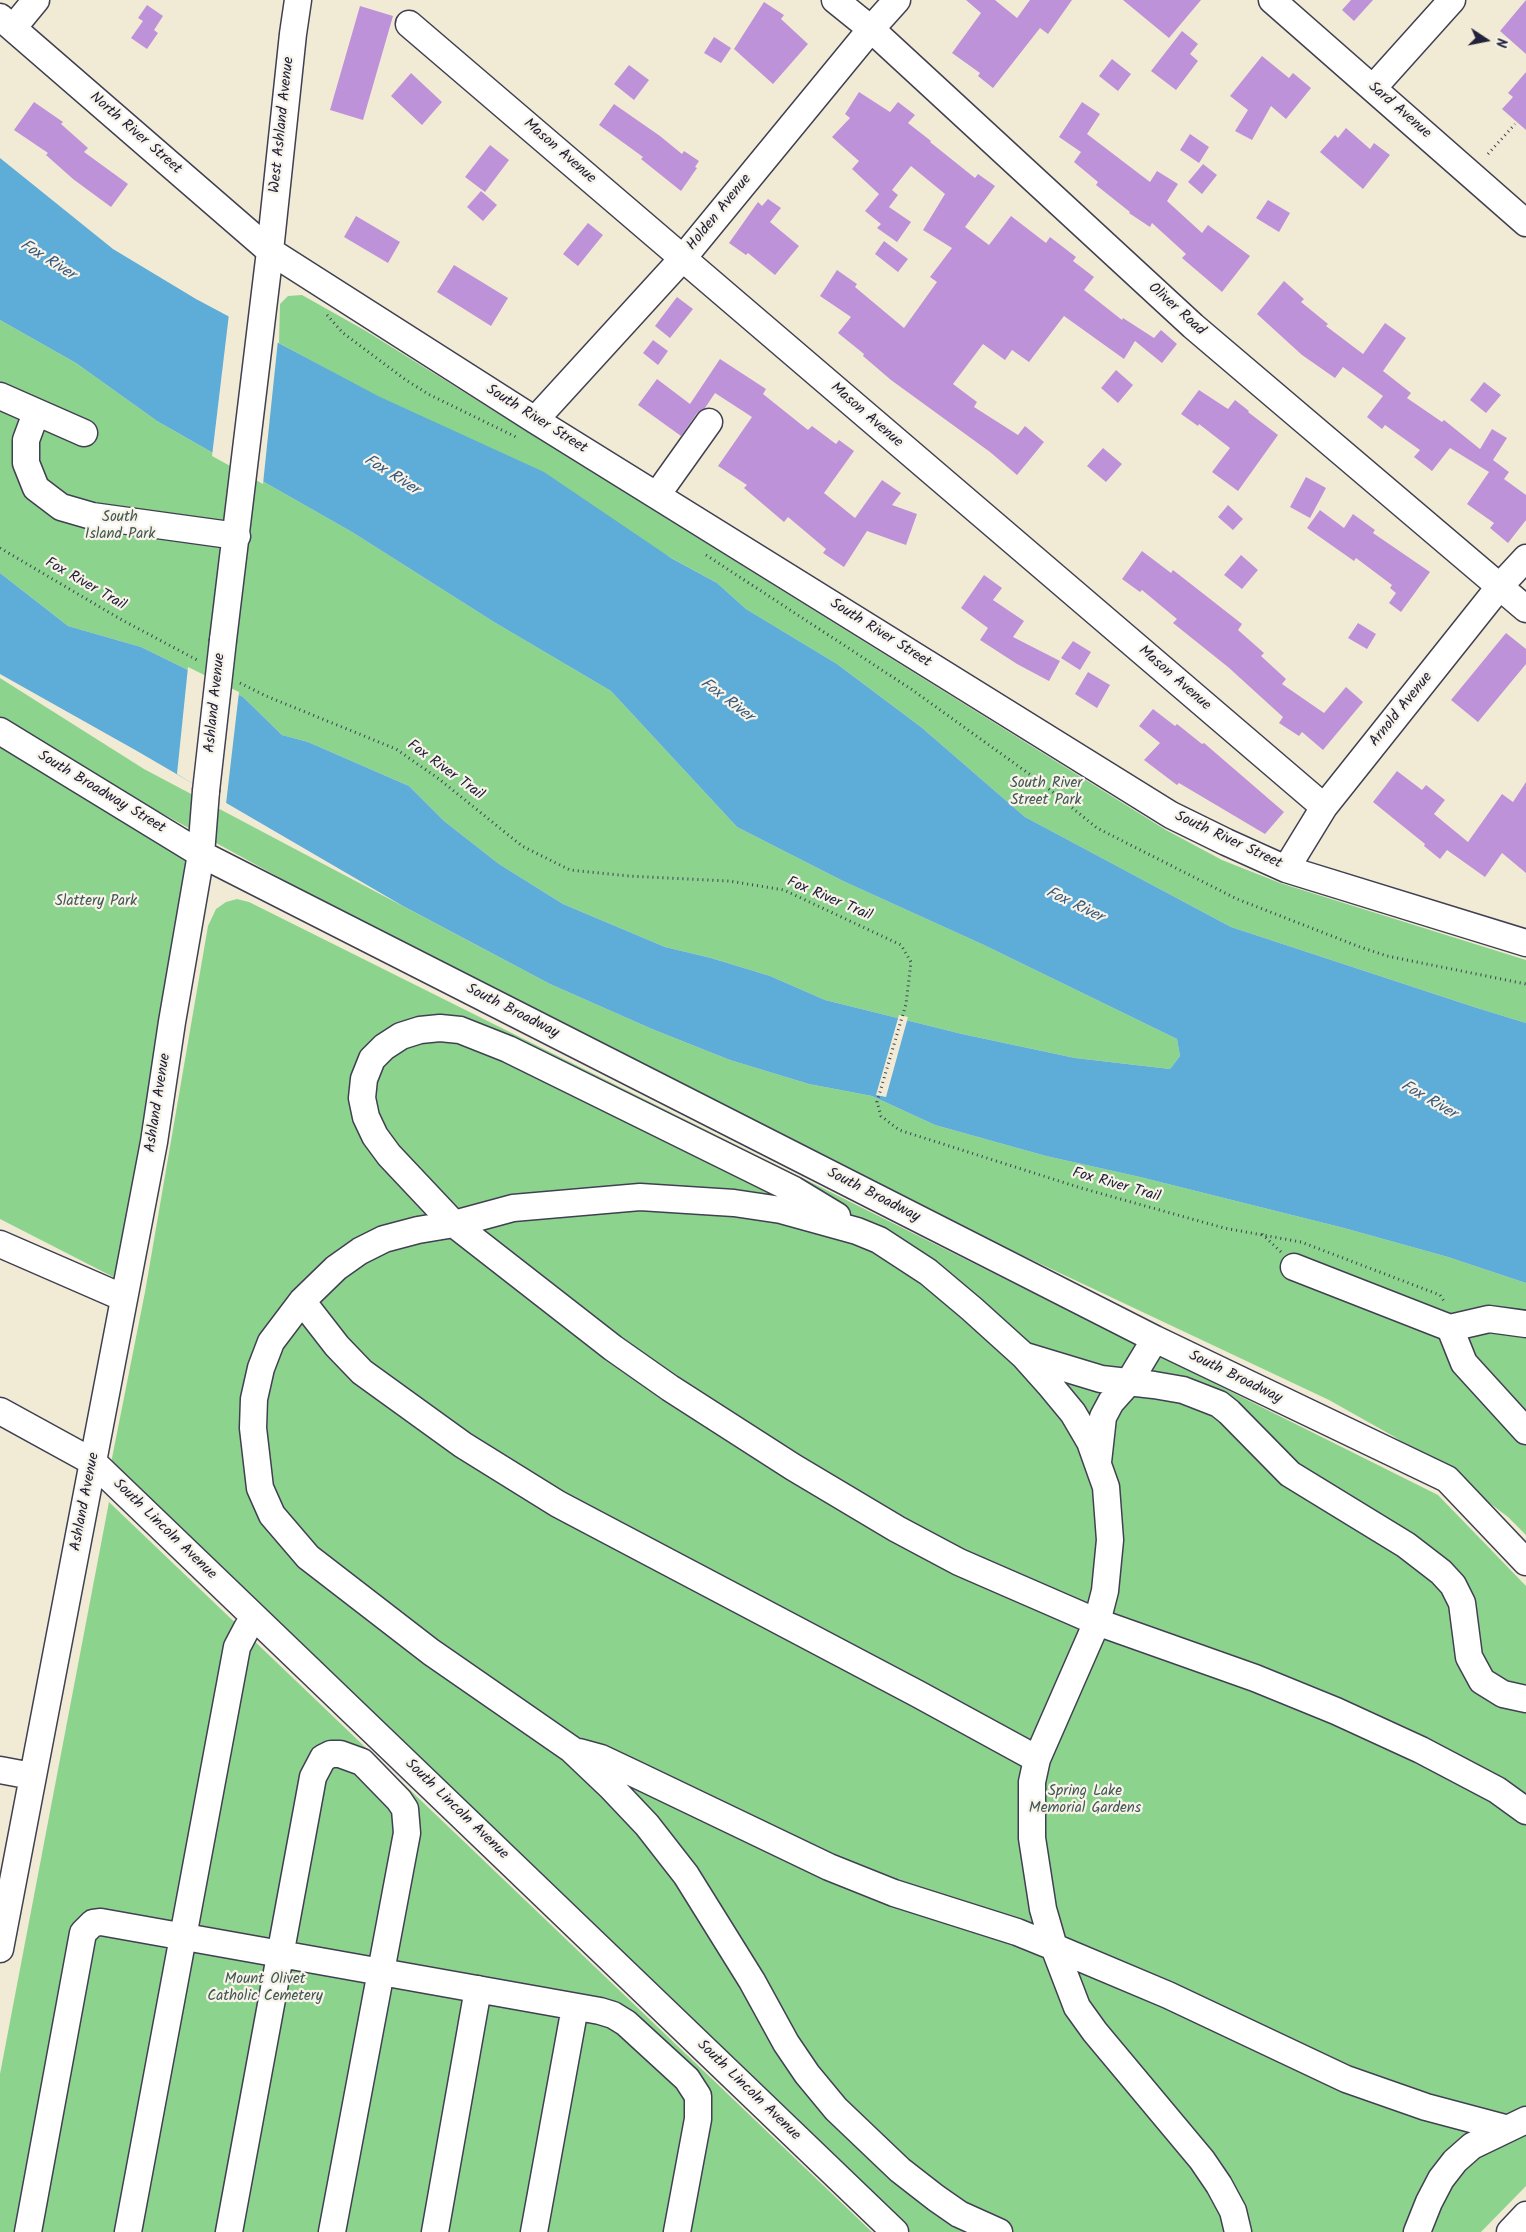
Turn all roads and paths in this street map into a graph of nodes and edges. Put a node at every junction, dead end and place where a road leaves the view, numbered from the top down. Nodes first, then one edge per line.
1 (36, 0) edge
2 (298, 0) edge
3 (835, 0) edge
4 (897, 0) edge
5 (1272, 0) edge
6 (1452, 0) edge
7 (7, 22) edge
8 (409, 24) dead end
9 (871, 29) junction
10 (1373, 88) junction
11 (1515, 124) dead end
12 (1488, 154) dead end
13 (1526, 223) edge
14 (270, 251) junction
15 (683, 258) junction
16 (323, 312) dead end
17 (0, 396) edge
18 (36, 413) junction
19 (709, 422) dead end
20 (529, 430) junction
21 (84, 433) dead end
22 (657, 496) junction
23 (237, 536) junction
24 (0, 548) edge
25 (704, 554) dead end
26 (1526, 558) edge
27 (1500, 586) junction
28 (1526, 609) edge
29 (206, 665) dead end
30 (232, 678) dead end
31 (0, 731) edge
32 (1324, 808) junction
33 (201, 854) junction
34 (1286, 869) junction
35 (1526, 943) edge
36 (1526, 984) edge
37 (454, 1224) junction
38 (857, 1231) junction
39 (0, 1244) edge
40 (1294, 1267) dead end
41 (124, 1298) junction
42 (302, 1301) junction
43 (1526, 1324) edge
44 (1450, 1328) junction
45 (1155, 1339) junction
46 (1024, 1356) junction
47 (1129, 1382) junction
48 (0, 1411) edge
49 (1526, 1430) edge
50 (93, 1462) junction
51 (1098, 1463) junction
52 (1526, 1562) edge
53 (257, 1620) junction
54 (1097, 1622) junction
55 (1526, 1699) edge
56 (571, 1749) junction
57 (1038, 1760) junction
58 (0, 1770) edge
59 (32, 1776) junction
60 (1526, 1811) edge
61 (183, 1937) junction
62 (1054, 1947) junction
63 (0, 1949) edge
64 (281, 1954) junction
65 (380, 1972) junction
66 (478, 1989) junction
67 (575, 2007) junction
68 (1515, 2124) edge
69 (1526, 2215) edge
70 (28, 2232) edge
71 (128, 2232) edge
72 (229, 2232) edge
73 (332, 2232) edge
74 (435, 2232) edge
75 (534, 2232) edge
76 (677, 2232) edge
77 (895, 2232) edge
78 (999, 2232) edge
79 (1238, 2232) edge
80 (1417, 2232) edge
81 (1510, 2232) edge

1 - 7 street
2 - 14 street, West Ashland Avenue
3 - 9 street, Oliver Road
4 - 9 street, Holden Avenue
5 - 10 street, Sard Avenue
6 - 10 street
7 - 14 street, North River Street
8 - 15 street, Mason Avenue
9 - 15 street, Holden Avenue
9 - 27 street, Oliver Road
10 - 13 street, Sard Avenue
11 - 12 path
14 - 20 street, South River Street
14 - 23 street, Ashland Avenue
15 - 20 street, Holden Avenue
15 - 32 street, Mason Avenue
16 - 20 path
17 - 18 street
18 - 21 street
18 - 23 street
19 - 22 street
20 - 22 street, South River Street
22 - 34 street, South River Street
23 - 33 street, Ashland Avenue, bridge
24 - 29 path, Fox River Trail
25 - 36 path
26 - 27 street, Arnold Avenue
27 - 28 street, Oliver Road
27 - 32 street, Arnold Avenue
30 - 44 path, Fox River Trail
31 - 33 street, South Broadway Street
32 - 34 street, Arnold Avenue
33 - 41 street, Ashland Avenue
33 - 45 street, South Broadway
34 - 35 street, South River Street
37 - 38 street
37 - 38 street
37 - 42 street
37 - 54 street
38 - 46 street
39 - 41 street
40 - 44 street
41 - 50 street, Ashland Avenue
42 - 56 street
42 - 57 street
43 - 44 street
44 - 49 street
45 - 47 street
45 - 52 street, South Broadway
46 - 47 street
46 - 51 street
47 - 51 street
47 - 55 street
48 - 50 street, South Lincoln Avenue
50 - 53 street, South Lincoln Avenue
50 - 59 street, Ashland Avenue
51 - 54 street
53 - 61 street
53 - 77 street, South Lincoln Avenue
54 - 57 street
54 - 60 street
56 - 62 street
56 - 78 street
57 - 62 street
58 - 59 street
59 - 63 street, Ashland Avenue
61 - 64 street
61 - 70 street
61 - 71 street
62 - 68 street
62 - 79 street
64 - 65 street
64 - 65 street
64 - 72 street
65 - 66 street
65 - 73 street
66 - 67 street
66 - 74 street
67 - 75 street
67 - 76 street
68 - 80 street
69 - 81 street

